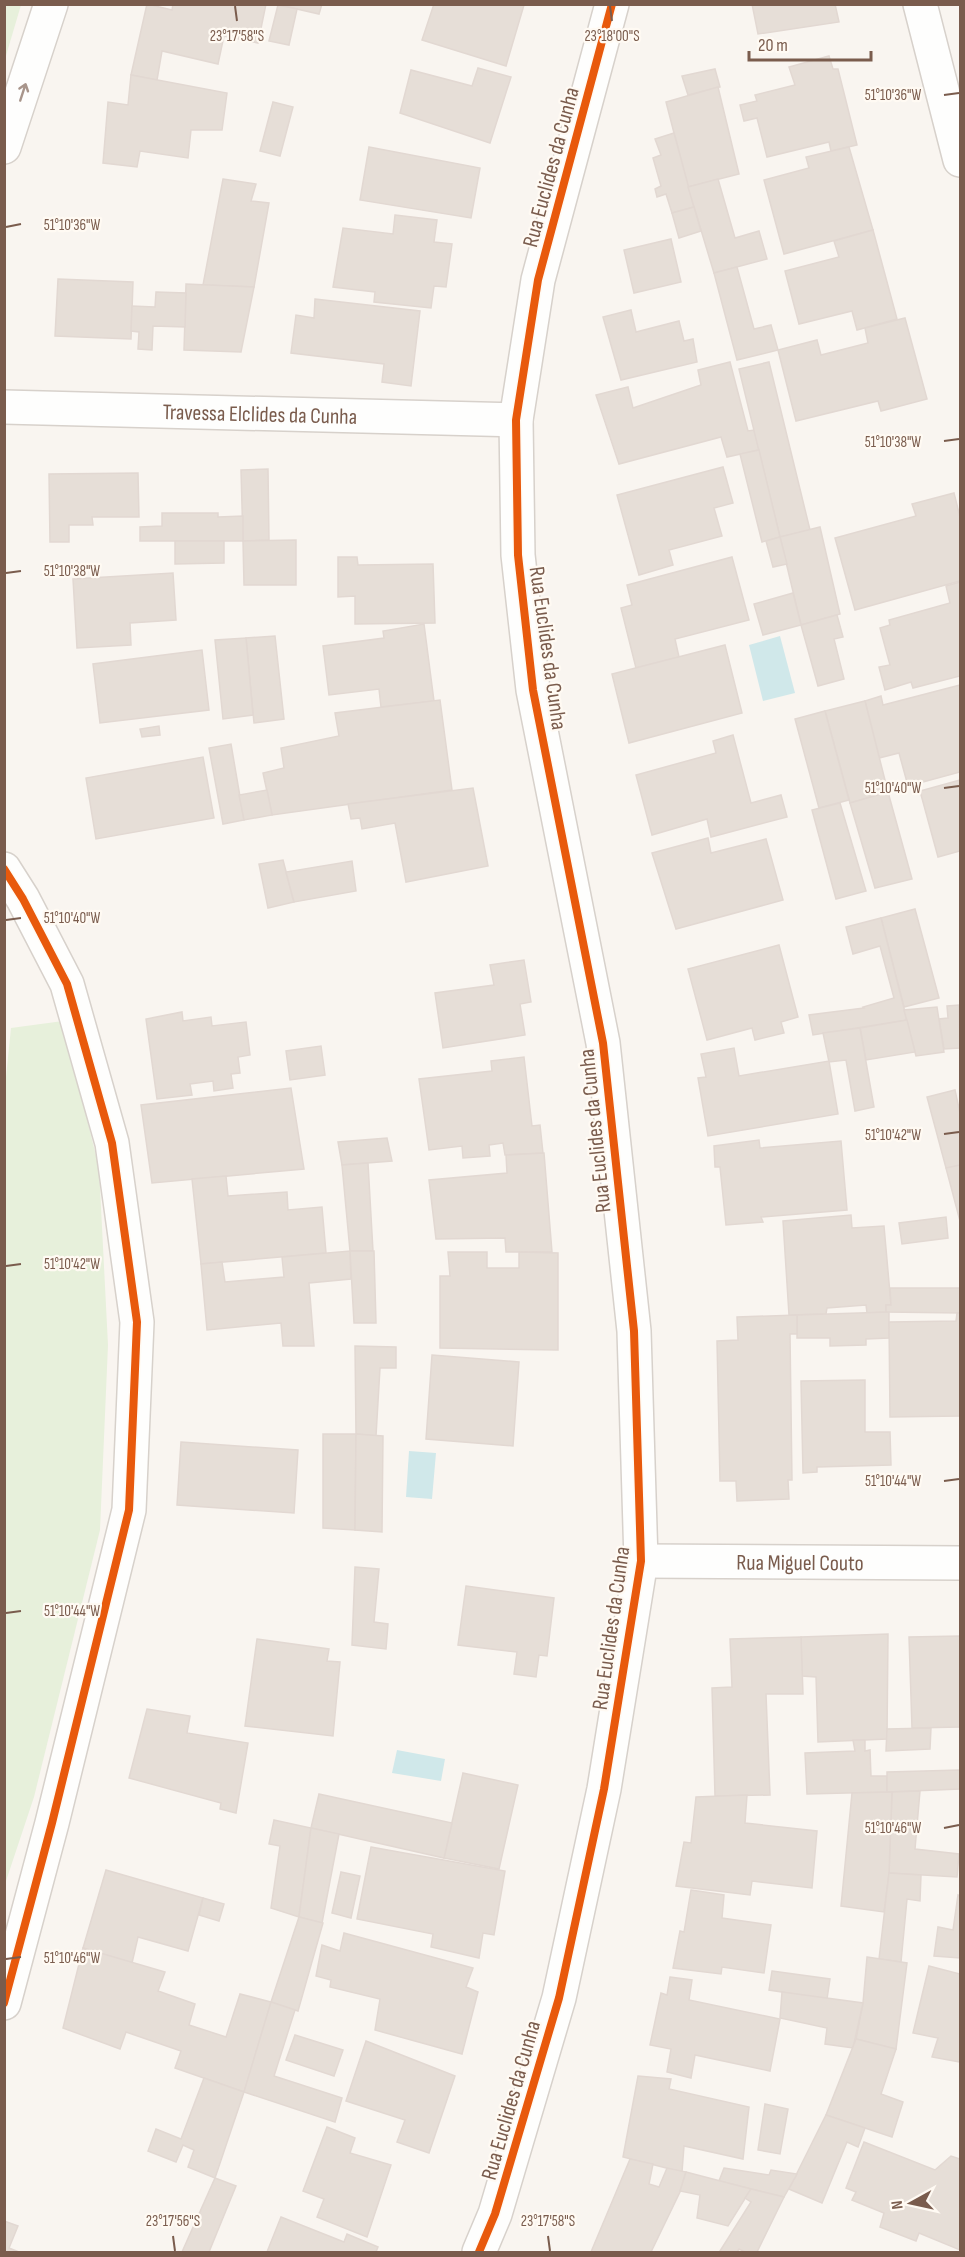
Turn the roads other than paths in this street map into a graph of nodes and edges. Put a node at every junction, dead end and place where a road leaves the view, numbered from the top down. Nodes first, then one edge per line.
1 (51, 4) edge
2 (612, 4) edge
3 (920, 4) edge
4 (4, 147) edge
5 (960, 159) edge
6 (4, 407) edge
7 (516, 420) junction
8 (4, 869) edge
9 (641, 1560) junction
10 (960, 1563) edge
11 (4, 2002) edge
12 (479, 2253) edge

4 -> 1 street
2 - 7 street, Rua Euclides da Cunha
3 - 5 street
6 - 7 street, Travessa Elclides da Cunha
7 - 9 street, Rua Euclides da Cunha
8 - 11 street
9 - 10 street, Rua Miguel Couto
9 - 12 street, Rua Euclides da Cunha

